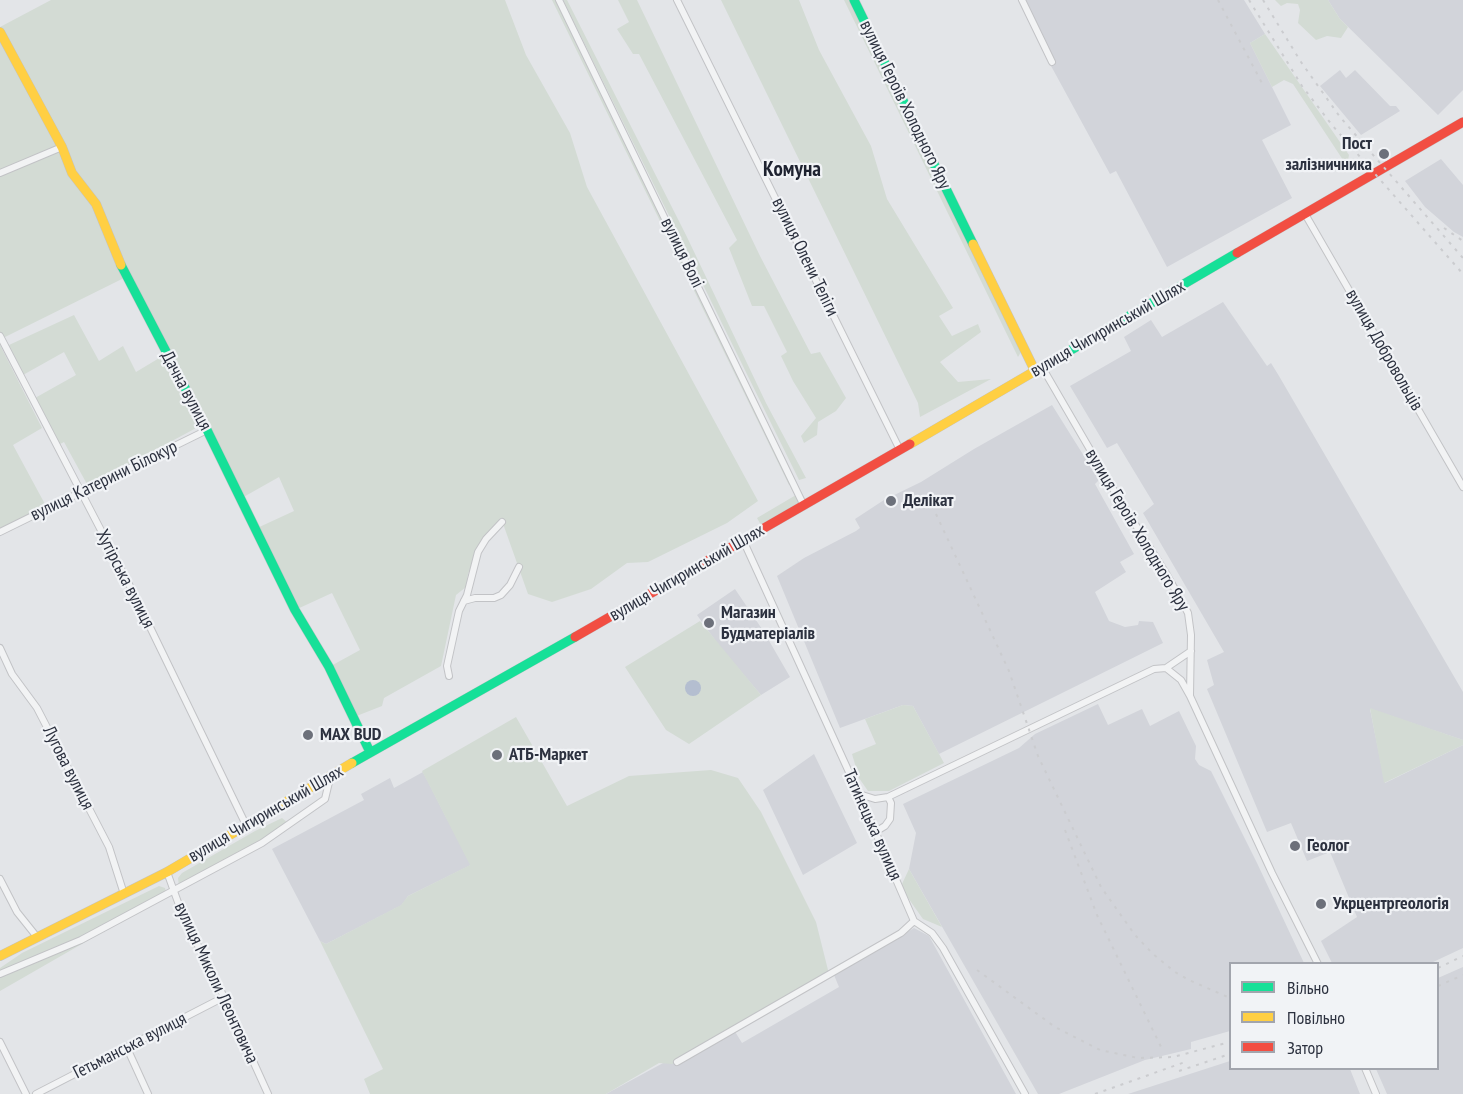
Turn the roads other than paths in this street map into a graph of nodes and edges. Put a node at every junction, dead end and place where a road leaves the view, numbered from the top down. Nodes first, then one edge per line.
1 (559, 0) edge
2 (677, 0) edge
3 (854, 0) edge
4 (1022, 0) edge
5 (0, 32) edge
6 (1052, 62) dead end
7 (1463, 122) edge
8 (62, 147) junction
9 (0, 173) edge
10 (1305, 214) junction
11 (0, 336) edge
12 (1038, 369) junction
13 (207, 430) junction
14 (900, 450) junction
15 (1463, 487) edge
16 (81, 492) junction
17 (804, 506) junction
18 (502, 522) dead end
19 (0, 532) edge
20 (743, 540) junction
21 (519, 567) dead end
22 (464, 601) junction
23 (0, 648) edge
24 (1191, 651) junction
25 (3, 662) edge
26 (1166, 668) junction
27 (449, 676) dead end
28 (1190, 696) junction
29 (370, 752) junction
30 (330, 778) junction
31 (859, 794) junction
32 (888, 796) junction
33 (246, 825) junction
34 (875, 832) junction
35 (167, 872) junction
36 (0, 879) edge
37 (173, 892) junction
38 (124, 894) junction
39 (914, 921) junction
40 (37, 937) junction
41 (0, 956) edge
42 (1317, 962) edge
43 (0, 974) edge
44 (224, 997) junction
45 (0, 1042) edge
46 (127, 1048) junction
47 (677, 1062) dead end
48 (1366, 1070) edge
49 (26, 1094) edge
50 (36, 1094) edge
51 (148, 1094) edge
52 (268, 1094) edge
53 (1025, 1094) edge
54 (1376, 1094) edge

1 - 17 street, вулиця Волі
2 - 14 street, вулиця Олени Теліги
3 - 12 main road, вулиця Героїв Холодного Яру
4 - 6 street
5 - 8 main road, Дачна вулиця
7 - 10 main road, вулиця Чигиринський Шлях
8 - 9 street
8 - 13 main road, Дачна вулиця
10 - 12 main road, вулиця Чигиринський Шлях
10 - 15 street, вулиця Добровольців
11 - 16 street, Хутірська вулиця
12 - 14 main road, вулиця Чигиринський Шлях
12 - 24 street, вулиця Героїв Холодного Яру
13 - 16 street, вулиця Катерини Білокур
13 - 29 main road, Дачна вулиця
14 - 17 main road, вулиця Чигиринський Шлях
16 - 19 street, вулиця Катерини Білокур
16 - 33 street, Хутірська вулиця
17 - 20 main road, вулиця Чигиринський Шлях
18 - 22 street
20 - 29 main road, вулиця Чигиринський Шлях
20 - 31 street, Татинецька вулиця
21 - 22 street
22 - 27 street
23 - 25 street, Лугова вулиця
24 - 26 street
24 - 28 street, вулиця Героїв Холодного Яру
25 - 38 street, Лугова вулиця
26 - 28 street
26 - 32 street
28 - 42 street, вулиця Героїв Холодного Яру
29 - 30 main road, вулиця Чигиринський Шлях
30 - 33 main road, вулиця Чигиринський Шлях
30 - 37 street
31 - 32 street
31 - 34 street, Татинецька вулиця
32 - 34 street
33 - 35 main road, вулиця Чигиринський Шлях
34 - 39 street, Татинецька вулиця
35 - 37 street, вулиця Миколи Леонтовича
35 - 38 main road, вулиця Чигиринський Шлях
36 - 40 street
37 - 43 street
37 - 44 street, вулиця Миколи Леонтовича
38 - 40 main road, вулиця Чигиринський Шлях
39 - 47 street
39 - 53 street, Татинецька вулиця
40 - 41 main road, вулиця Чигиринський Шлях
44 - 46 street, Гетьманська вулиця
44 - 52 street, вулиця Миколи Леонтовича
45 - 49 street
46 - 50 street, Гетьманська вулиця
46 - 51 street
48 - 54 street

